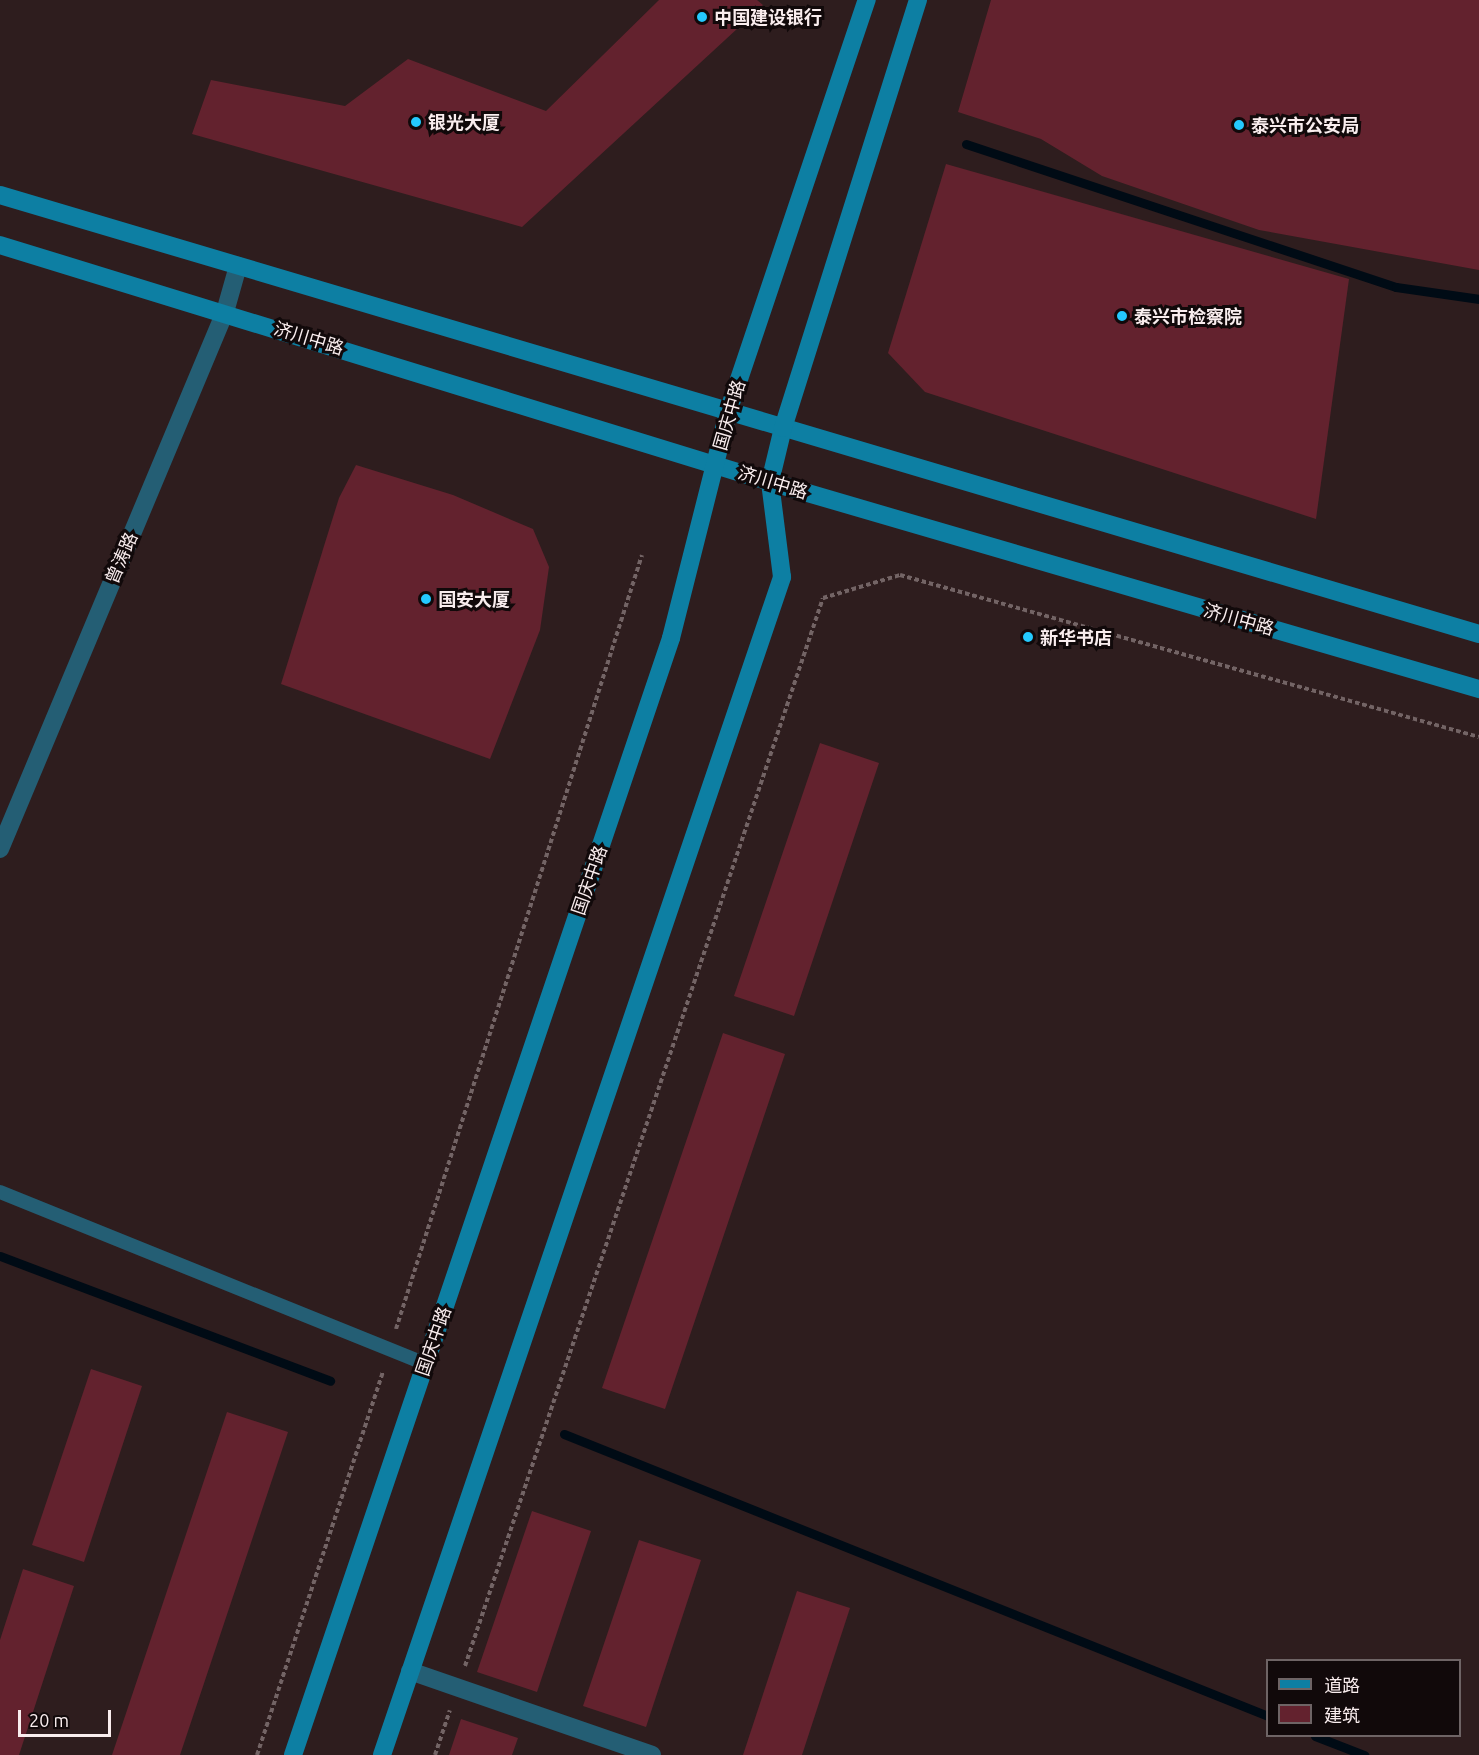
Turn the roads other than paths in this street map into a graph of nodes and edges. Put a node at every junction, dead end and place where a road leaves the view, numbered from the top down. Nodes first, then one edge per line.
1 (867, 0) edge
2 (918, 0) edge
3 (0, 195) edge
4 (0, 245) edge
5 (238, 266) junction
6 (225, 312) junction
7 (728, 412) junction
8 (783, 428) junction
9 (715, 464) junction
10 (770, 482) junction
11 (1479, 634) edge
12 (1479, 689) edge
13 (0, 849) edge
14 (0, 1192) edge
15 (425, 1364) junction
16 (410, 1671) junction
17 (293, 1755) edge
18 (382, 1755) edge
19 (652, 1755) edge

1 - 7 main road, 国庆中路
2 - 8 main road
3 - 5 main road
4 - 6 main road, 济川中路
5 - 6 street, 曾涛路
5 - 7 main road
6 - 9 main road, 济川中路
6 - 13 street, 曾涛路
7 - 8 main road
7 - 9 main road, 国庆中路
8 - 10 main road
8 - 11 main road
9 - 10 main road, 济川中路
9 - 15 main road, 国庆中路
10 - 12 main road, 济川中路
10 - 16 main road
14 - 15 lane
15 - 17 main road, 国庆中路
16 - 18 main road
16 - 19 street

